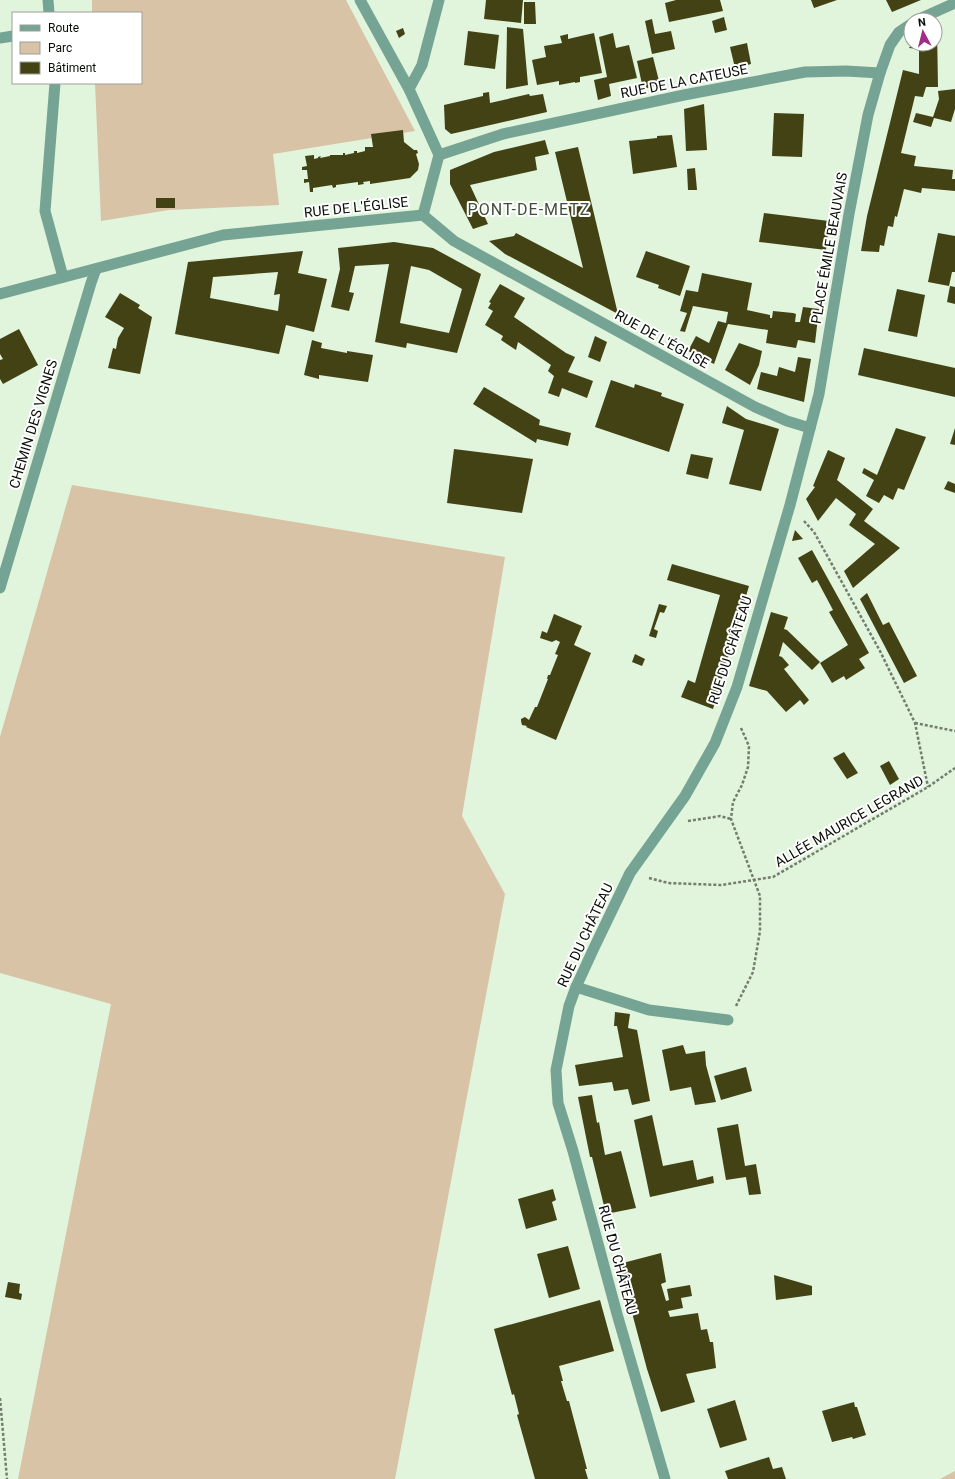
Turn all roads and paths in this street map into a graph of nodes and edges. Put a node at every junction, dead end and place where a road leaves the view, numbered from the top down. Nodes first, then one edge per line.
1 (48, 0) edge
2 (360, 0) edge
3 (439, 0) edge
4 (955, 3) edge
5 (48, 12) edge
6 (935, 12) edge
7 (903, 30) edge
8 (12, 36) edge
9 (0, 38) edge
10 (880, 73) junction
11 (55, 84) edge
12 (409, 89) junction
13 (439, 156) junction
14 (423, 216) junction
15 (96, 269) junction
16 (63, 277) junction
17 (0, 294) edge
18 (810, 428) junction
19 (790, 505) junction
20 (0, 588) edge
21 (730, 704) junction
22 (915, 723) junction
23 (955, 731) edge
24 (955, 768) edge
25 (928, 787) junction
26 (731, 819) junction
27 (666, 822) junction
28 (630, 873) junction
29 (753, 880) junction
30 (576, 987) junction
31 (728, 1020) joint
32 (0, 1398) edge
33 (7, 1479) edge
34 (665, 1479) edge

1 - 5 street
2 - 12 street
3 - 12 street
4 - 6 street
7 - 10 street
8 - 9 street
10 - 13 street, RUE DE LA CATEUSE
10 - 18 street, PLACE ÉMILE BEAUVAIS
11 - 16 street
12 - 13 street
13 - 14 street
14 - 15 street, RUE DE L'ÉGLISE
14 - 18 street, RUE DE L'ÉGLISE
15 - 16 street, RUE DE L'ÉGLISE
15 - 20 street, CHEMIN DES VIGNES
16 - 17 street, RUE DE L'ÉGLISE
18 - 19 street, RUE DU CHÂTEAU
19 - 21 street, RUE DU CHÂTEAU
19 - 22 path
21 - 26 path
21 - 27 street, RUE DU CHÂTEAU
22 - 23 path
22 - 25 path
24 - 25 path, ALLÉE MAURICE LEGRAND
25 - 29 path, ALLÉE MAURICE LEGRAND
26 - 27 path
26 - 29 path
27 - 28 street, RUE DU CHÂTEAU
28 - 29 path, ALLÉE MAURICE LEGRAND
28 - 30 street, RUE DU CHÂTEAU
29 - 31 path
30 - 31 street
30 - 34 street, RUE DU CHÂTEAU
32 - 33 path

